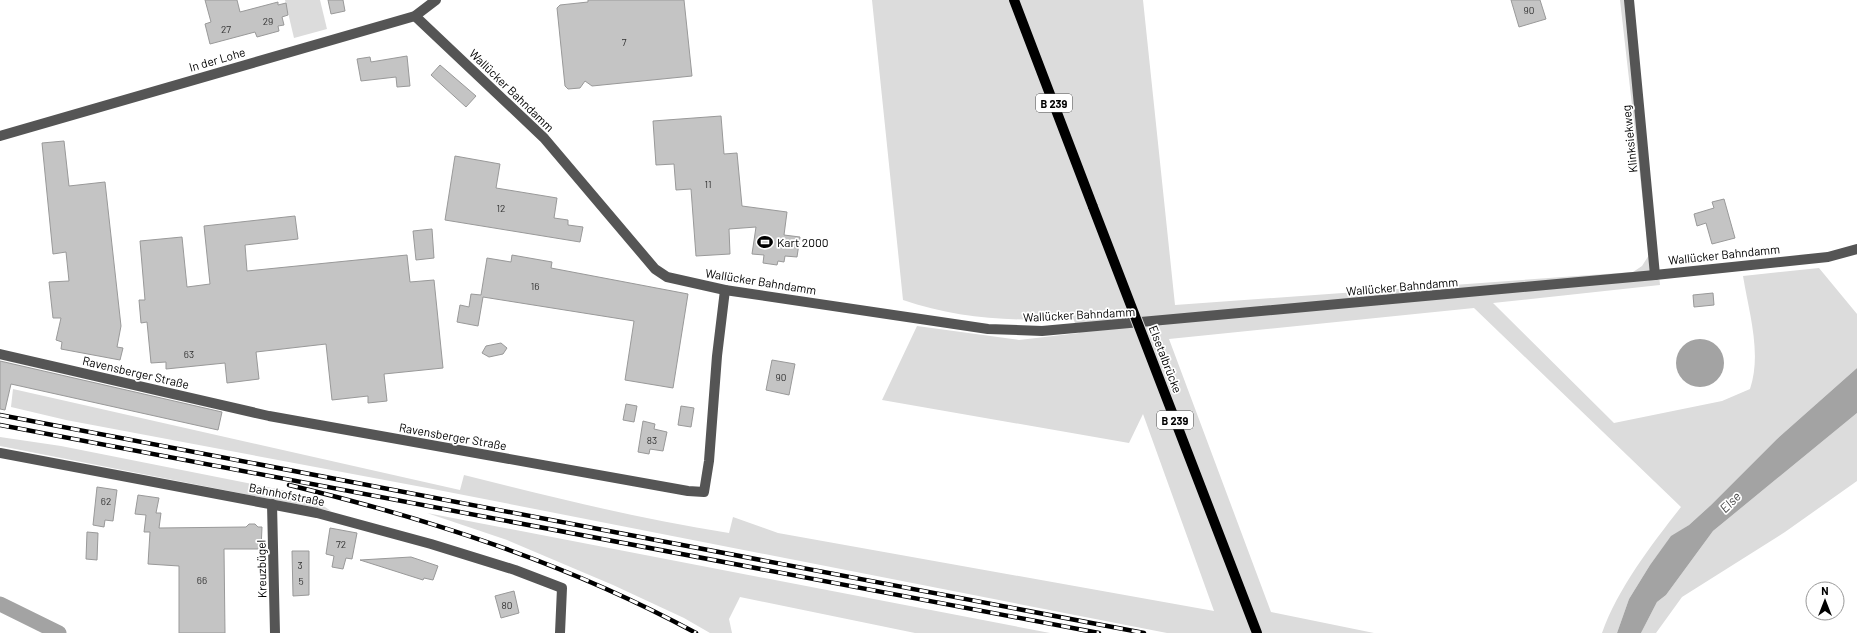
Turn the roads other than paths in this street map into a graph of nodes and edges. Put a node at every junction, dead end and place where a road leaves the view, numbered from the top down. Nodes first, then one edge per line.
1 (436, 0) edge
2 (1014, 0) edge
3 (1629, 0) edge
4 (415, 16) junction
5 (0, 136) edge
6 (1857, 249) edge
7 (1655, 275) junction
8 (725, 290) junction
9 (0, 354) edge
10 (0, 453) edge
11 (272, 504) junction
12 (275, 633) edge
13 (560, 633) edge
14 (1257, 633) edge

1 - 4 street, In der Lohe
2 - 14 main road, Elsetalbrücke / B 239, bridge
3 - 7 street, Klinksiekweg
4 - 5 street, In der Lohe
4 - 8 street, Wallücker Bahndamm
6 - 7 street, Wallücker Bahndamm
7 - 8 street, Wallücker Bahndamm
8 - 9 street, Ravensberger Straße
10 - 11 street, Bahnhofstraße
11 - 12 street, Kreuzbügel
11 - 13 street, Bahnhofstraße

